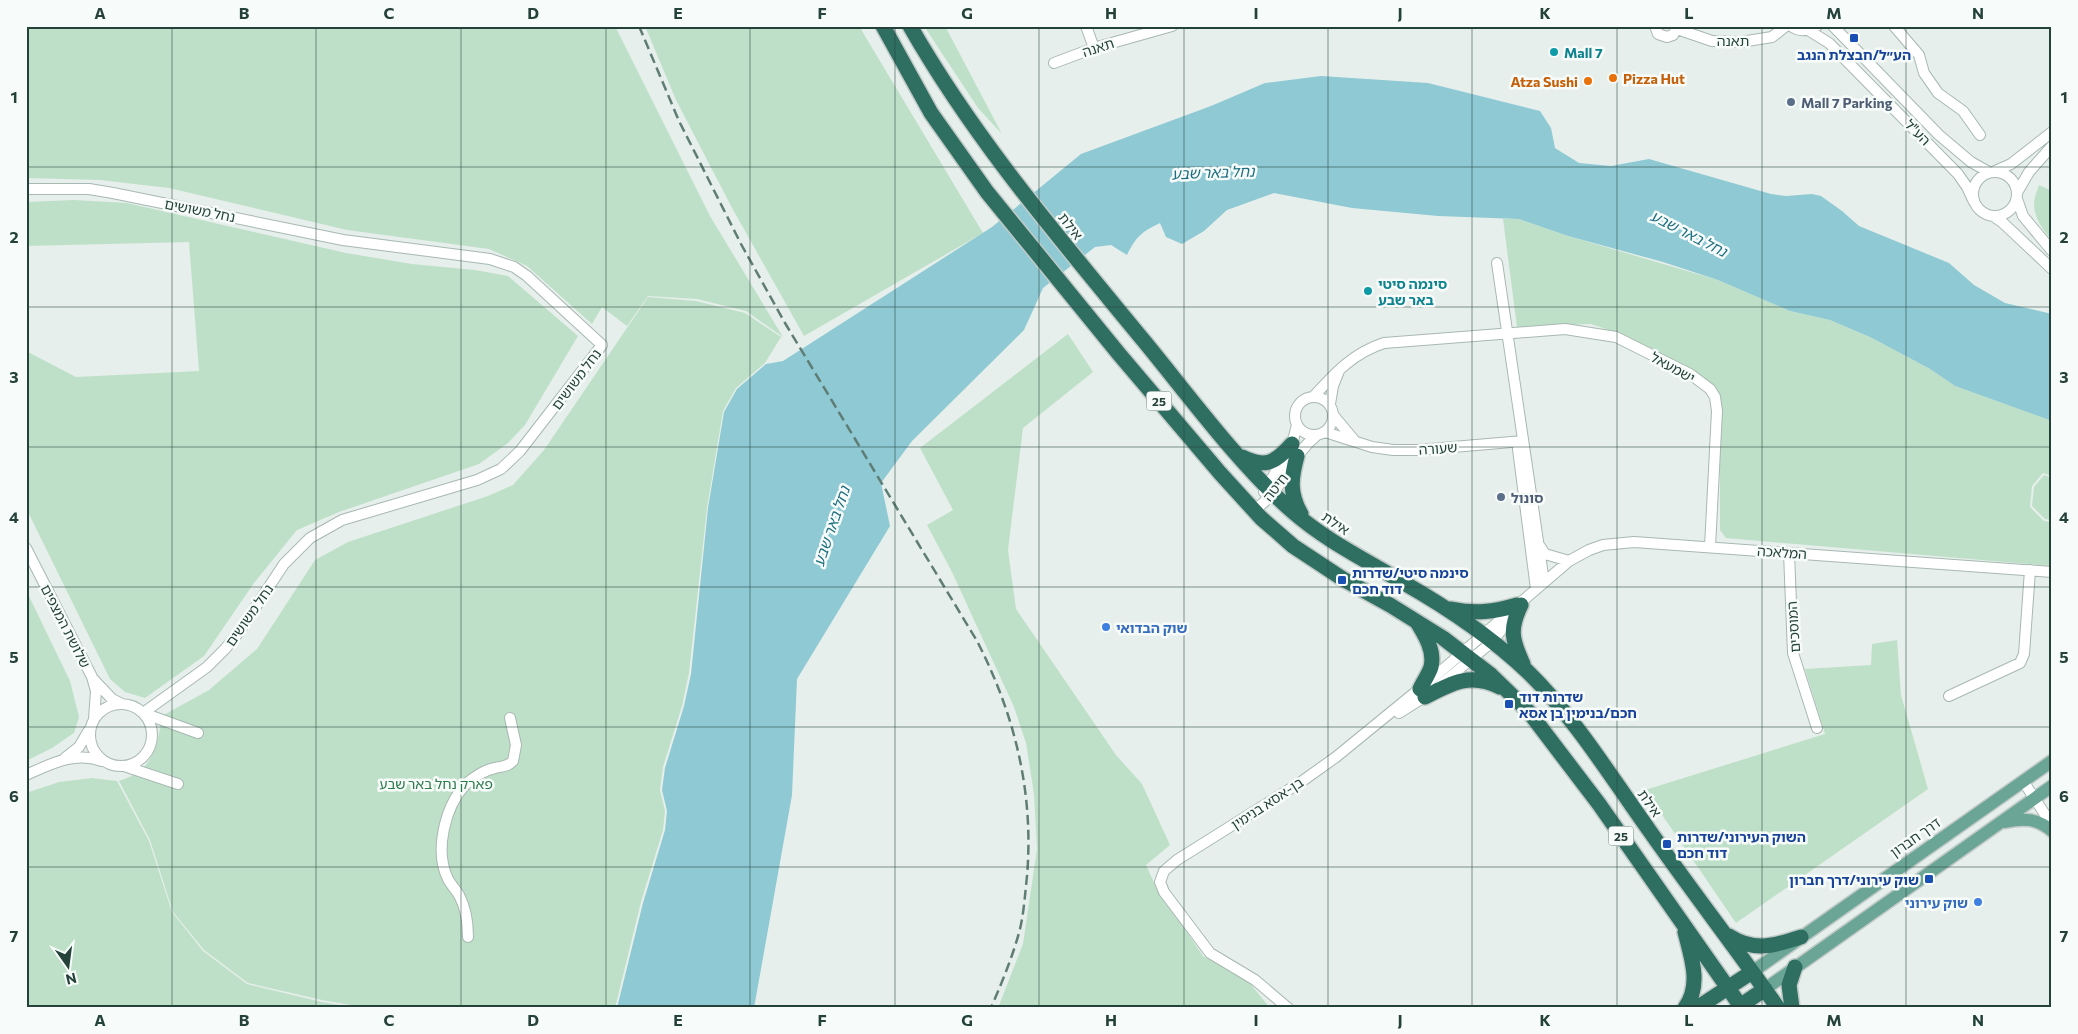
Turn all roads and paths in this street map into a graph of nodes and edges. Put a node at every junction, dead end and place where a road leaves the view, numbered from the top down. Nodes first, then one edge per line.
1 (883, 26) edge
2 (910, 26) edge
3 (1086, 26) edge
4 (1172, 26) edge
5 (1655, 26) edge
6 (1786, 26) edge
7 (1791, 26) edge
8 (1833, 26) edge
9 (1894, 26) edge
10 (1678, 28) edge
11 (1812, 28) edge
12 (1094, 48) junction
13 (1054, 63) dead end
14 (2052, 132) edge
15 (1980, 134) dead end
16 (2052, 146) edge
17 (1992, 171) junction
18 (26, 189) edge
19 (2017, 195) junction
20 (1974, 202) junction
21 (1993, 216) junction
22 (2052, 251) edge
23 (1497, 263) dead end
24 (2052, 269) edge
25 (1508, 333) junction
26 (1346, 362) junction
27 (1314, 396) junction
28 (1330, 404) junction
29 (1334, 416) junction
30 (1297, 426) junction
31 (1321, 433) junction
32 (1354, 440) junction
33 (1520, 441) junction
34 (1295, 450) junction
35 (1240, 456) junction
36 (1270, 489) junction
37 (1254, 510) junction
38 (1309, 525) junction
39 (1538, 544) junction
40 (1710, 547) junction
41 (26, 548) edge
42 (1789, 553) junction
43 (1570, 561) junction
44 (2030, 570) junction
45 (2052, 572) edge
46 (1529, 595) junction
47 (1445, 608) junction
48 (1416, 621) junction
49 (1487, 638) junction
50 (1467, 656) junction
51 (1527, 672) junction
52 (92, 677) junction
53 (1508, 691) junction
54 (1422, 693) junction
55 (1949, 696) dead end
56 (124, 704) junction
57 (143, 713) junction
58 (510, 718) dead end
59 (92, 724) junction
60 (1817, 728) dead end
61 (198, 733) dead end
62 (2052, 760) edge
63 (59, 761) junction
64 (105, 762) junction
65 (124, 766) junction
66 (26, 775) edge
67 (2023, 781) junction
68 (178, 784) dead end
69 (2052, 786) edge
70 (2035, 798) junction
71 (2000, 822) junction
72 (2052, 825) edge
73 (2052, 830) edge
74 (1682, 923) junction
75 (1716, 924) junction
76 (468, 936) dead end
77 (1801, 937) junction
78 (1795, 967) junction
79 (1752, 972) junction
80 (1728, 988) junction
81 (1765, 989) junction
82 (1740, 1007) edge
83 (1288, 1008) edge
84 (1684, 1008) edge
85 (1697, 1008) edge
86 (1778, 1008) edge
87 (1792, 1008) edge

1 - 37 highway, 25
2 - 35 highway, אילת / 25
3 - 12 street
4 - 12 street, תאנה
5 - 10 street
6 - 10 street, תאנה
7 - 11 street, הע"ל
8 - 17 street, הע"ל
9 - 15 street
11 - 20 street, הע"ל
12 - 13 street, תאנה
14 - 17 street
16 - 19 street
17 - 19 street
17 - 20 street
18 - 57 street, נחל משושים
19 - 21 street
19 - 22 street
20 - 21 street
21 - 24 street
23 - 25 street
25 - 26 street, חיטה
25 - 33 street
25 - 40 street, ישמעאל
26 - 27 street, חיטה
26 - 28 street
27 - 28 street
27 - 30 street, חיטה
28 - 29 street
29 - 31 street, חיטה
29 - 32 street
30 - 31 street
30 - 34 street, חיטה
31 - 32 street, שעורה
31 - 34 street, חיטה
32 - 33 street, שעורה
33 - 39 street
33 - 46 street
34 - 35 highway
34 - 36 street, חיטה
34 - 38 highway
35 - 36 highway, אילת / 25
36 - 37 street, חיטה
36 - 38 highway, אילת / 25
37 - 48 highway, 25
38 - 47 highway, אילת / 25
39 - 43 street
39 - 46 street
40 - 42 street, המלאכה
40 - 43 street, המלאכה
41 - 52 street, שלושת המצפים
42 - 44 street, המלאכה
42 - 60 street, המוסכים
43 - 46 street, המלאכה
44 - 45 street, המלאכה
44 - 55 street
46 - 47 highway
46 - 49 street, המלאכה
46 - 51 highway
47 - 49 highway, אילת / 25
48 - 50 highway, 25
48 - 54 highway
49 - 50 street, בן-אסא בנימין
49 - 51 highway, אילת / 25
50 - 53 highway, 25
50 - 54 street, בן-אסא בנימין
51 - 75 highway, אילת / 25
52 - 56 street, שלושת המצפים
52 - 59 street, שלושת המצפים
53 - 54 highway
53 - 74 highway, 25
54 - 83 street, בן-אסא בנימין
56 - 57 street
56 - 59 street
57 - 61 street
57 - 65 street
58 - 76 street
59 - 63 street
59 - 64 street
62 - 67 main road, דרך חברון
63 - 64 street
63 - 66 street
64 - 65 street
65 - 68 street
67 - 70 street
67 - 77 main road, דרך חברון
69 - 70 main road
70 - 71 main road
70 - 72 street
71 - 73 main road
71 - 78 main road
74 - 80 highway, 25
74 - 84 highway
75 - 77 highway
75 - 79 highway, אילת / 25
77 - 79 main road, דרך חברון
78 - 81 main road
78 - 87 highway
79 - 80 highway, דרך חברון
79 - 81 highway, אילת / 25
80 - 82 highway, 25
80 - 85 highway, דרך חברון
81 - 82 highway
81 - 86 highway, אילת / 25

